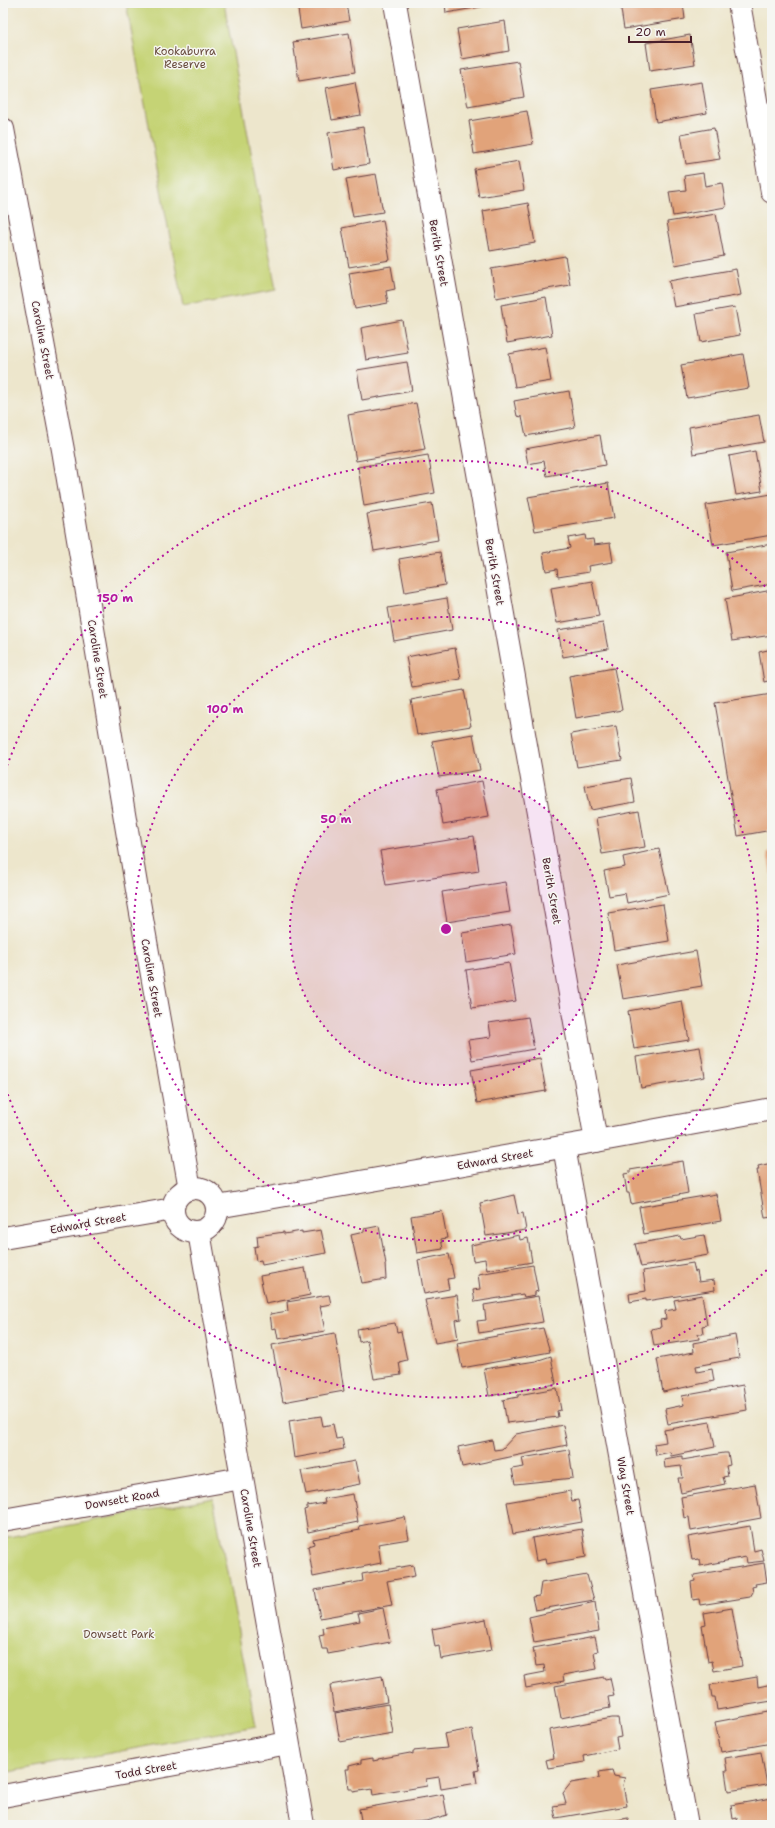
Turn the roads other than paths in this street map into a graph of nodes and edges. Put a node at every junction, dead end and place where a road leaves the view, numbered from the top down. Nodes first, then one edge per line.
1 (395, 3) edge
2 (739, 3) edge
3 (3, 129) edge
4 (772, 192) edge
5 (772, 1109) edge
6 (596, 1141) junction
7 (564, 1147) junction
8 (190, 1189) junction
9 (217, 1207) junction
10 (173, 1208) junction
11 (199, 1232) junction
12 (3, 1238) edge
13 (242, 1478) junction
14 (3, 1520) edge
15 (288, 1743) junction
16 (3, 1796) edge
17 (303, 1825) edge
18 (687, 1825) edge

1 - 6 street, Berith Street
2 - 4 street
3 - 8 street, Caroline Street
5 - 6 street, Edward Street
6 - 7 street, Edward Street
7 - 9 street, Edward Street
7 - 18 street, Way Street
8 - 9 street
8 - 10 street
9 - 11 street
10 - 11 street
10 - 12 street, Edward Street
11 - 13 street, Caroline Street
13 - 14 street, Dowsett Road
13 - 15 street, Caroline Street
15 - 16 street, Todd Street
15 - 17 street, Caroline Street

